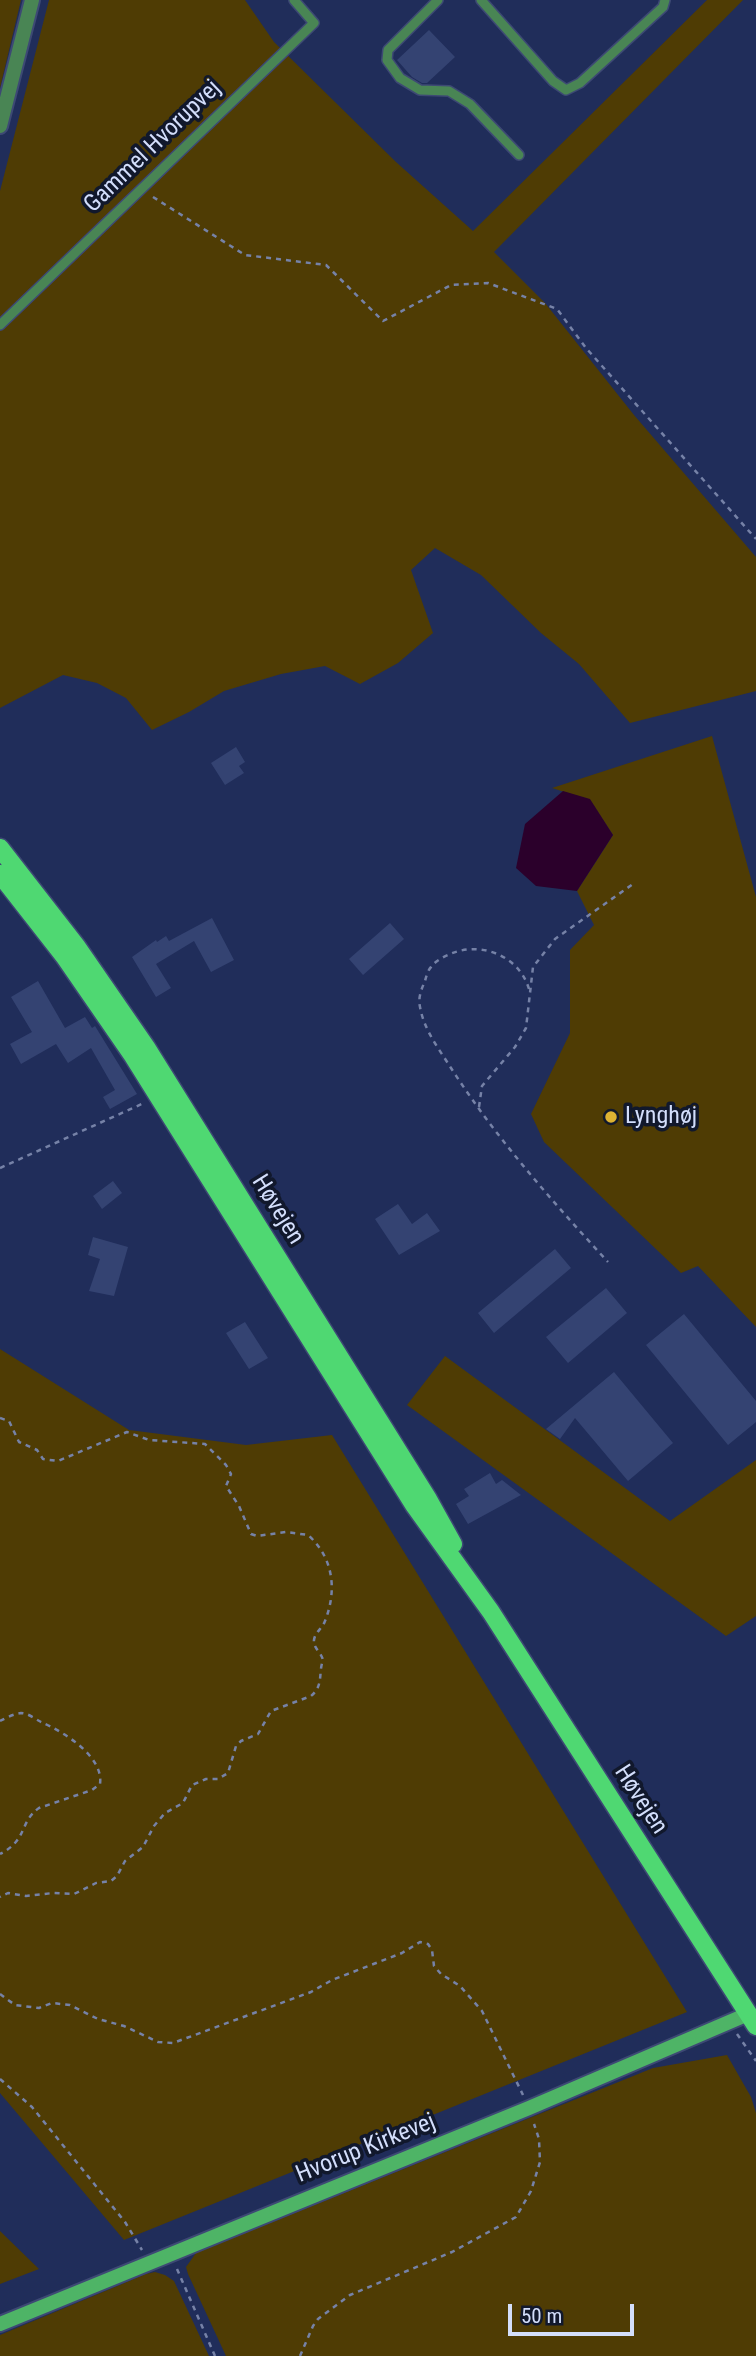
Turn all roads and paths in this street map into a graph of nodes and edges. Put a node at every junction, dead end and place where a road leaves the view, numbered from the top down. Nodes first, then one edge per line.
1 (32, 0) edge
2 (294, 0) edge
3 (438, 0) edge
4 (481, 0) edge
5 (665, 0) edge
6 (0, 127) edge
7 (519, 155) dead end
8 (141, 189) junction
9 (0, 325) edge
10 (756, 539) edge
11 (0, 848) edge
12 (0, 874) edge
13 (633, 884) dead end
14 (529, 989) junction
15 (158, 1096) junction
16 (479, 1107) junction
17 (0, 1168) edge
18 (608, 1262) dead end
19 (0, 1418) edge
20 (491, 1612) junction
21 (0, 1721) edge
22 (0, 1854) edge
23 (0, 1897) edge
24 (0, 1994) edge
25 (753, 2017) edge
26 (729, 2023) junction
27 (756, 2061) edge
28 (0, 2079) edge
29 (529, 2108) junction
30 (170, 2254) junction
31 (148, 2263) junction
32 (0, 2324) edge
33 (215, 2356) edge
34 (300, 2356) edge

1 - 6 street
2 - 8 lane, Gammel Hvorupvej
3 - 7 lane
4 - 5 lane
8 - 9 lane, Gammel Hvorupvej
8 - 10 path
11 - 20 main road, Høvejen
12 - 15 main road, Høvejen
13 - 14 path
14 - 16 path
14 - 16 path
15 - 17 path
15 - 20 main road, Høvejen
16 - 18 path
19 - 23 path
20 - 25 main road, Høvejen
21 - 22 path
24 - 29 path
25 - 26 street, Hvorup Kirkevej
26 - 27 path
26 - 29 street, Hvorup Kirkevej
28 - 31 path
29 - 30 street, Hvorup Kirkevej
29 - 34 path
30 - 31 street, Hvorup Kirkevej
30 - 33 path
31 - 32 street, Hvorup Kirkevej

